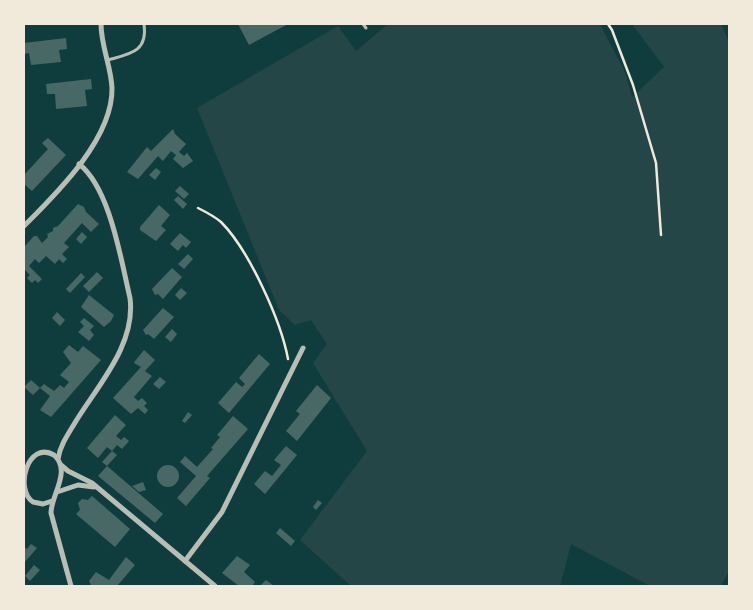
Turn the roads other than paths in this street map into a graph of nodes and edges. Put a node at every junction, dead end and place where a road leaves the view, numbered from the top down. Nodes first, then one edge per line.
1 (101, 24) edge
2 (144, 24) edge
3 (363, 24) edge
4 (366, 28) dead end
5 (107, 60) junction
6 (79, 164) junction
7 (24, 226) edge
8 (303, 348) dead end
9 (59, 462) junction
10 (24, 477) edge
11 (99, 489) junction
12 (24, 492) edge
13 (57, 492) junction
14 (52, 501) junction
15 (185, 561) junction
16 (71, 586) edge
17 (215, 586) edge

1 - 5 street
2 - 5 lane
3 - 4 lane
5 - 6 street
6 - 7 street
6 - 9 street
8 - 15 street
9 - 10 street
9 - 11 street
9 - 13 street
10 - 12 street
11 - 13 street
11 - 15 street
12 - 14 street
13 - 14 street
14 - 16 street
15 - 17 street

